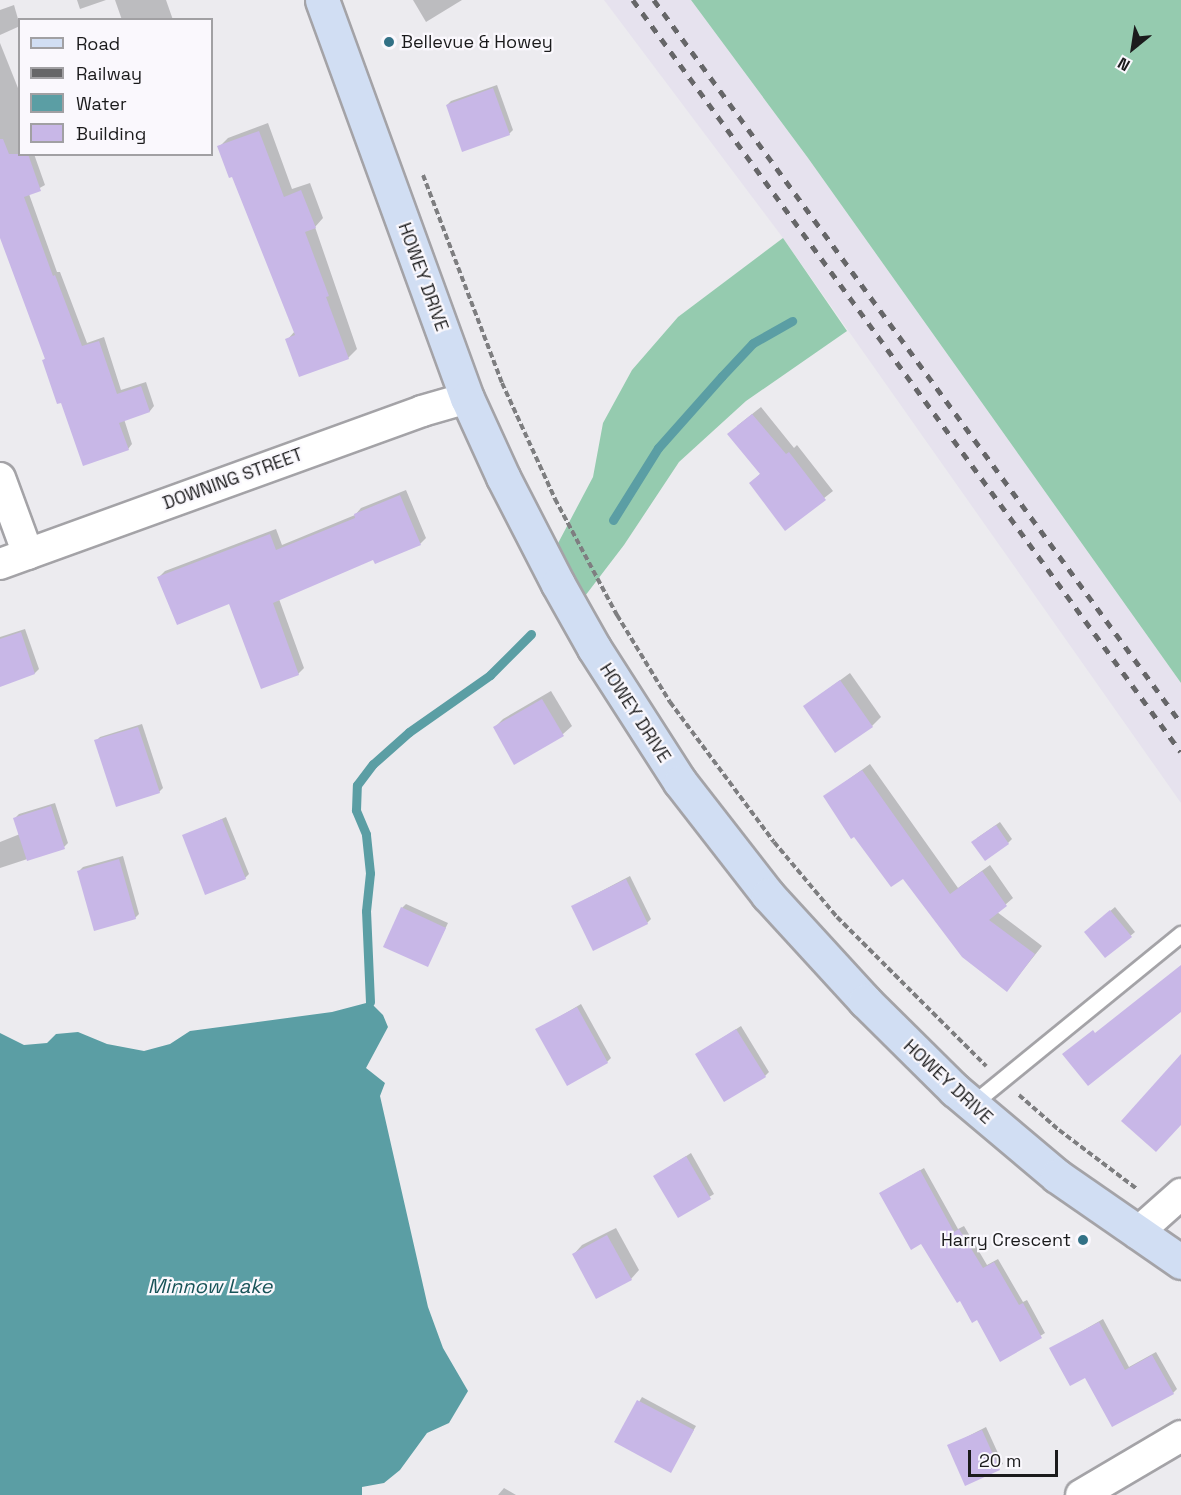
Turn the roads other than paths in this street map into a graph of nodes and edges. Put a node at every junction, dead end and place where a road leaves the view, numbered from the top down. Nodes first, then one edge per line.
1 (322, 0) edge
2 (466, 398) junction
3 (0, 478) edge
4 (28, 554) junction
5 (0, 564) edge
6 (1181, 934) edge
7 (972, 1105) junction
8 (1172, 1202) edge
9 (1137, 1233) junction
10 (1181, 1262) edge
11 (1181, 1436) edge
12 (1081, 1495) edge

1 - 2 main road, HOWEY DRIVE
2 - 4 street, DOWNING STREET
2 - 7 main road, HOWEY DRIVE
3 - 4 street
4 - 5 street, DOWNING STREET
6 - 7 lane
7 - 9 main road, HOWEY DRIVE
8 - 9 street
9 - 10 main road, HOWEY DRIVE
11 - 12 street

